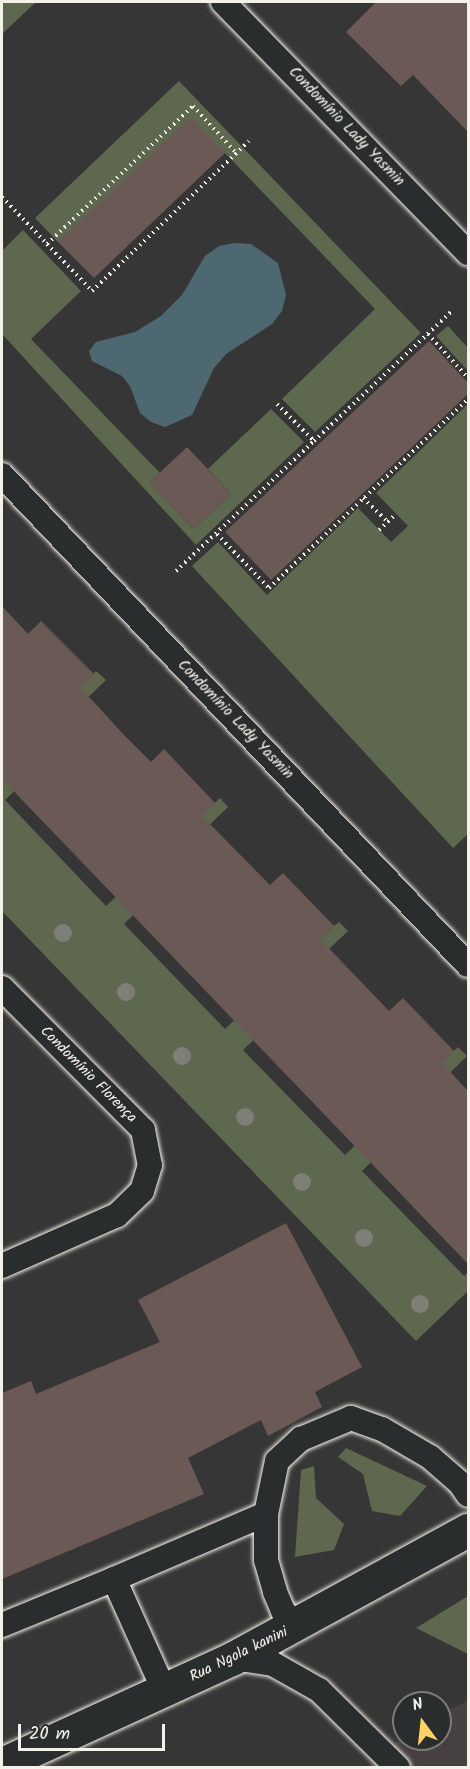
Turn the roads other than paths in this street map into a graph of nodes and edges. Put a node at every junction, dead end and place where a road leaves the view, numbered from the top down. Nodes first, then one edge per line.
1 (223, 2) edge
2 (468, 253) edge
3 (2, 476) edge
4 (468, 965) edge
5 (2, 988) edge
6 (2, 1266) edge
7 (468, 1495) edge
8 (266, 1515) junction
9 (468, 1530) edge
10 (114, 1579) junction
11 (2, 1625) edge
12 (297, 1626) junction
13 (233, 1658) junction
14 (164, 1690) junction
15 (2, 1764) edge
16 (398, 1767) edge

1 - 2 lane, Condomínio Lady Yasmin
3 - 4 lane, Condomínio Lady Yasmin
5 - 6 lane, Condomínio Florença
7 - 8 lane
8 - 10 lane
8 - 12 lane
9 - 12 main road, Rua Ngola kanini
10 - 11 lane
10 - 14 lane
12 - 13 main road, Rua Ngola kanini
13 - 14 main road, Rua Ngola kanini
13 - 16 lane
14 - 15 main road, Rua Ngola kanini

